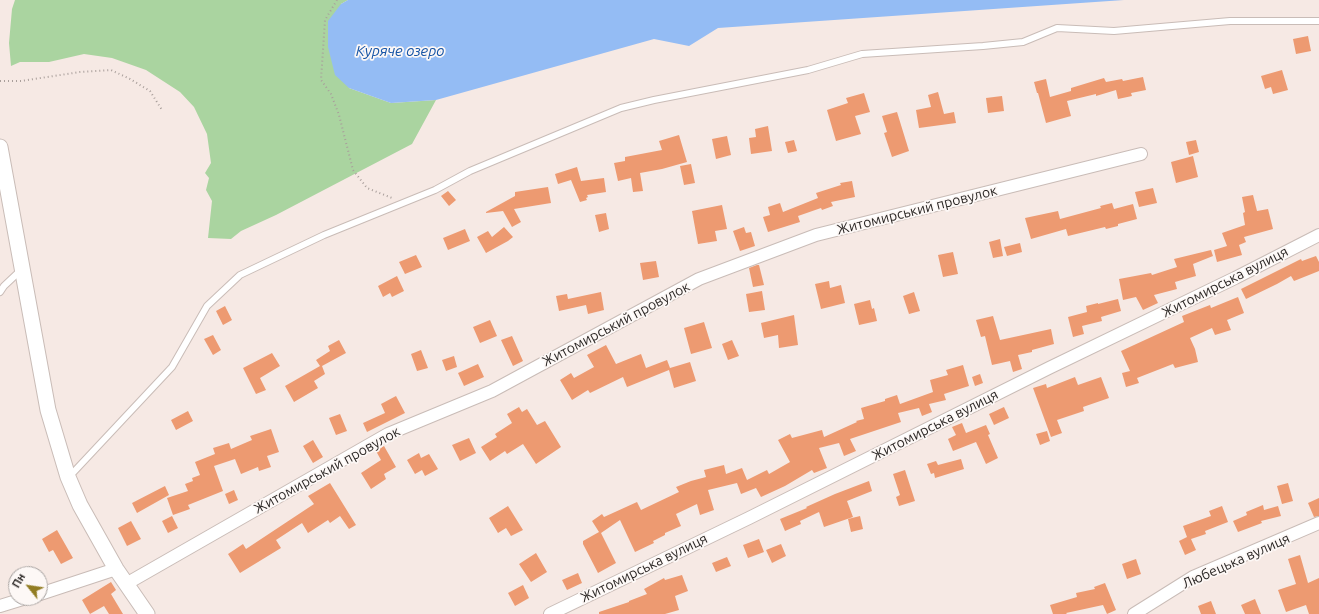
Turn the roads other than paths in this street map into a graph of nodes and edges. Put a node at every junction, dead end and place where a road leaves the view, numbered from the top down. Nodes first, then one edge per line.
1 (1319, 21) edge
2 (0, 147) edge
3 (1141, 154) dead end
4 (1319, 235) edge
5 (22, 269) junction
6 (0, 292) edge
7 (68, 477) junction
8 (1319, 524) edge
9 (116, 569) junction
10 (126, 584) junction
11 (48, 591) edge
12 (147, 614) edge
13 (550, 614) edge
14 (1134, 614) edge

1 - 7 lane
2 - 5 street
3 - 10 street, Житомирський провулок
4 - 13 street, Житомирська вулиця
5 - 6 lane
5 - 7 street
7 - 9 street
8 - 14 street, Любецька вулиця
9 - 10 street
9 - 11 street
10 - 12 street

